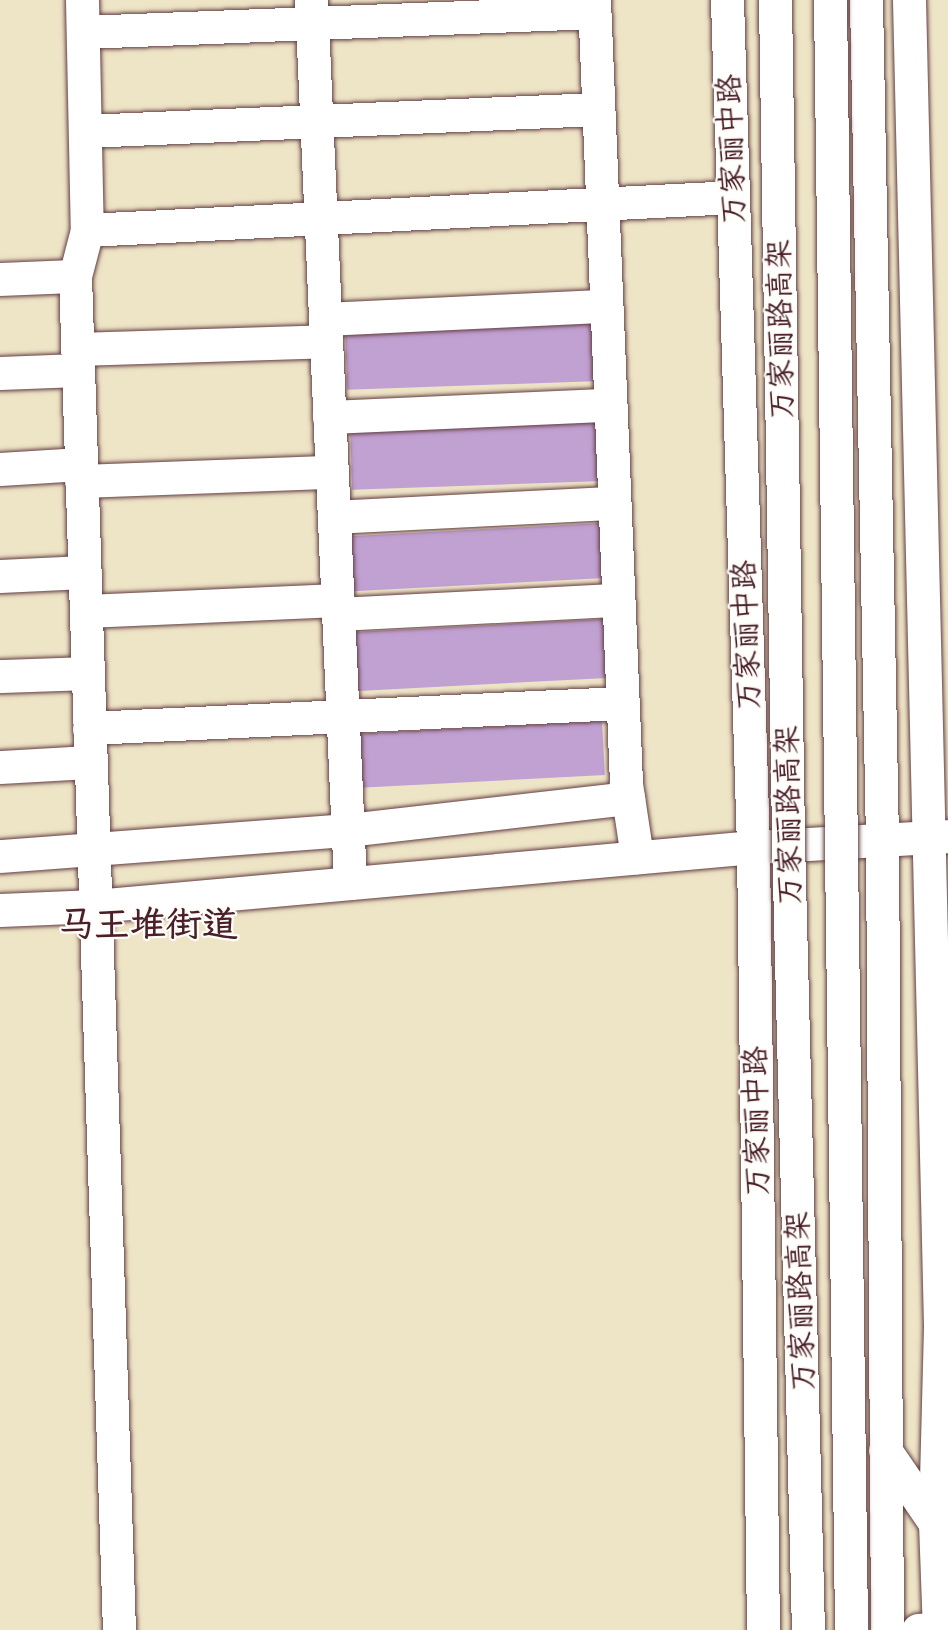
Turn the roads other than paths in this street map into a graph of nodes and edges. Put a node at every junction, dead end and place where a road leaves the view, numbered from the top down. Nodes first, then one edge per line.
1 (82, 0) edge
2 (727, 0) edge
3 (775, 0) edge
4 (830, 0) edge
5 (866, 0) edge
6 (909, 0) edge
7 (594, 6) edge
8 (312, 11) edge
9 (83, 32) junction
10 (597, 108) junction
11 (316, 120) junction
12 (85, 131) junction
13 (733, 197) junction
14 (601, 204) junction
15 (320, 218) junction
16 (87, 230) junction
17 (75, 276) junction
18 (0, 279) edge
19 (605, 306) junction
20 (325, 330) junction
21 (77, 360) junction
22 (0, 373) edge
23 (609, 405) junction
24 (329, 417) junction
25 (0, 469) edge
26 (332, 471) junction
27 (81, 472) junction
28 (613, 503) junction
29 (334, 517) junction
30 (84, 572) junction
31 (0, 576) edge
32 (618, 600) junction
33 (338, 607) junction
34 (86, 611) junction
35 (87, 673) junction
36 (0, 676) edge
37 (622, 703) junction
38 (343, 718) junction
39 (89, 728) junction
40 (90, 762) junction
41 (0, 767) edge
42 (628, 798) junction
43 (348, 830) junction
44 (939, 836) edge
45 (882, 839) junction
46 (753, 847) junction
47 (93, 850) junction
48 (0, 856) edge
49 (637, 857) junction
50 (350, 883) junction
51 (95, 906) junction
52 (0, 910) edge
53 (885, 1450) junction
54 (941, 1528) edge
55 (936, 1629) edge
56 (119, 1630) edge
57 (763, 1630) edge
58 (808, 1630) edge
59 (851, 1630) edge
60 (887, 1630) edge

1 - 9 main road
2 - 13 main road, 万家丽中路
3 - 58 main road, 万家丽路高架, bridge
4 - 59 main road, 万家丽路高架, bridge
5 - 45 main road
6 - 44 main road
7 - 8 main road
7 - 10 main road
8 - 9 main road
8 - 11 main road
9 - 12 main road
10 - 11 main road
10 - 14 main road
11 - 12 main road
11 - 15 main road
12 - 16 main road
13 - 14 main road
13 - 46 main road, 万家丽中路
14 - 15 main road
14 - 19 main road
15 - 16 main road
15 - 20 main road
16 - 17 main road
17 - 18 main road
17 - 21 main road
19 - 20 main road
19 - 23 main road
20 - 21 main road
20 - 24 main road
21 - 22 main road
21 - 27 main road
23 - 24 main road
23 - 28 main road
24 - 26 main road
25 - 27 main road
26 - 27 main road
26 - 29 main road
27 - 30 main road
28 - 29 main road
28 - 32 main road
29 - 33 main road
30 - 31 main road
30 - 34 main road
32 - 33 main road
32 - 37 main road
33 - 34 main road
33 - 38 main road
34 - 35 main road
35 - 36 main road
35 - 39 main road
37 - 38 main road
37 - 42 main road
38 - 39 main road
38 - 43 main road
39 - 40 main road
40 - 41 main road
40 - 47 main road
42 - 43 main road
42 - 49 main road
43 - 47 main road
43 - 50 main road
44 - 45 main road
44 - 54 main road
45 - 46 main road
45 - 53 main road
46 - 49 main road
46 - 57 main road, 万家丽中路
47 - 48 main road
47 - 51 main road
49 - 50 main road
50 - 51 main road
51 - 52 main road
51 - 56 main road
53 - 54 main road
53 - 60 main road
54 - 55 main road

